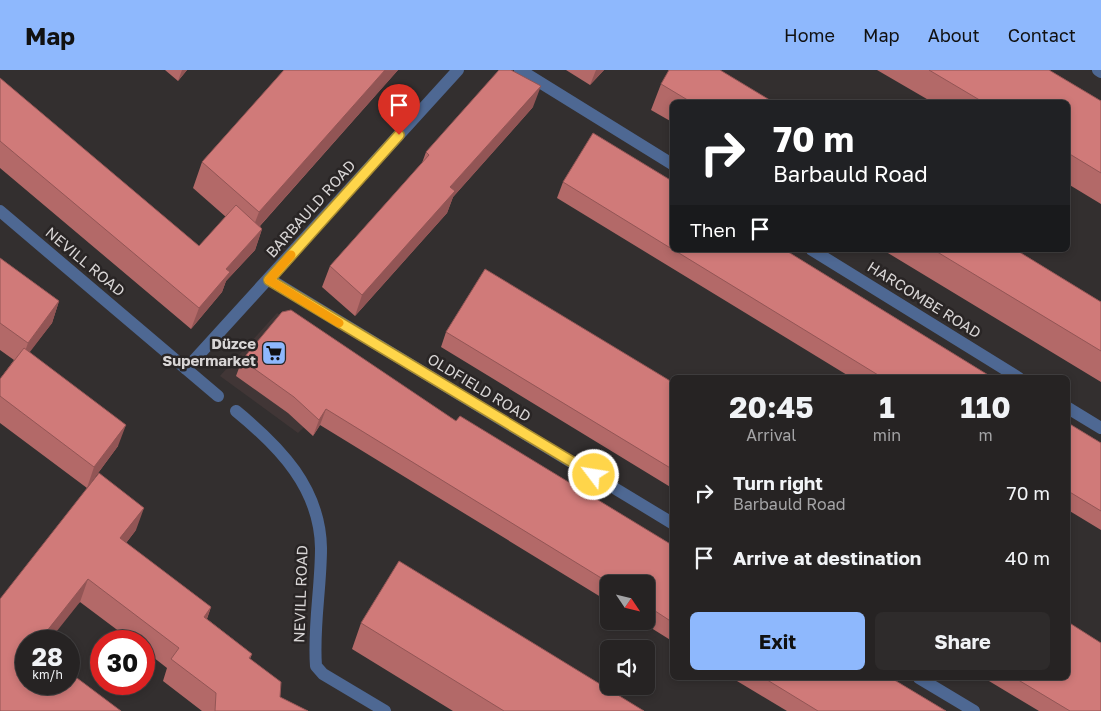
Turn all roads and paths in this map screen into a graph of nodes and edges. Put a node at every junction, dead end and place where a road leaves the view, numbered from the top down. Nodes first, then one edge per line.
1 (458, 70) edge
2 (520, 70) edge
3 (670, 163) edge
4 (0, 211) edge
5 (815, 252) edge
6 (269, 280) junction
7 (186, 369) junction
8 (1013, 375) edge
9 (218, 396) dead end
10 (1070, 409) edge
11 (236, 410) dead end
12 (1101, 428) edge
13 (670, 522) edge
14 (922, 680) edge
15 (384, 711) edge
16 (974, 711) edge

1 - 6 street, BARBAULD ROAD
2 - 3 street
4 - 7 street, NEVILL ROAD
5 - 8 street, HARCOMBE ROAD
6 - 7 street, BARBAULD ROAD
6 - 13 street, OLDFIELD ROAD
7 - 9 street, NEVILL ROAD
10 - 12 street
11 - 15 street, NEVILL ROAD
14 - 16 street

